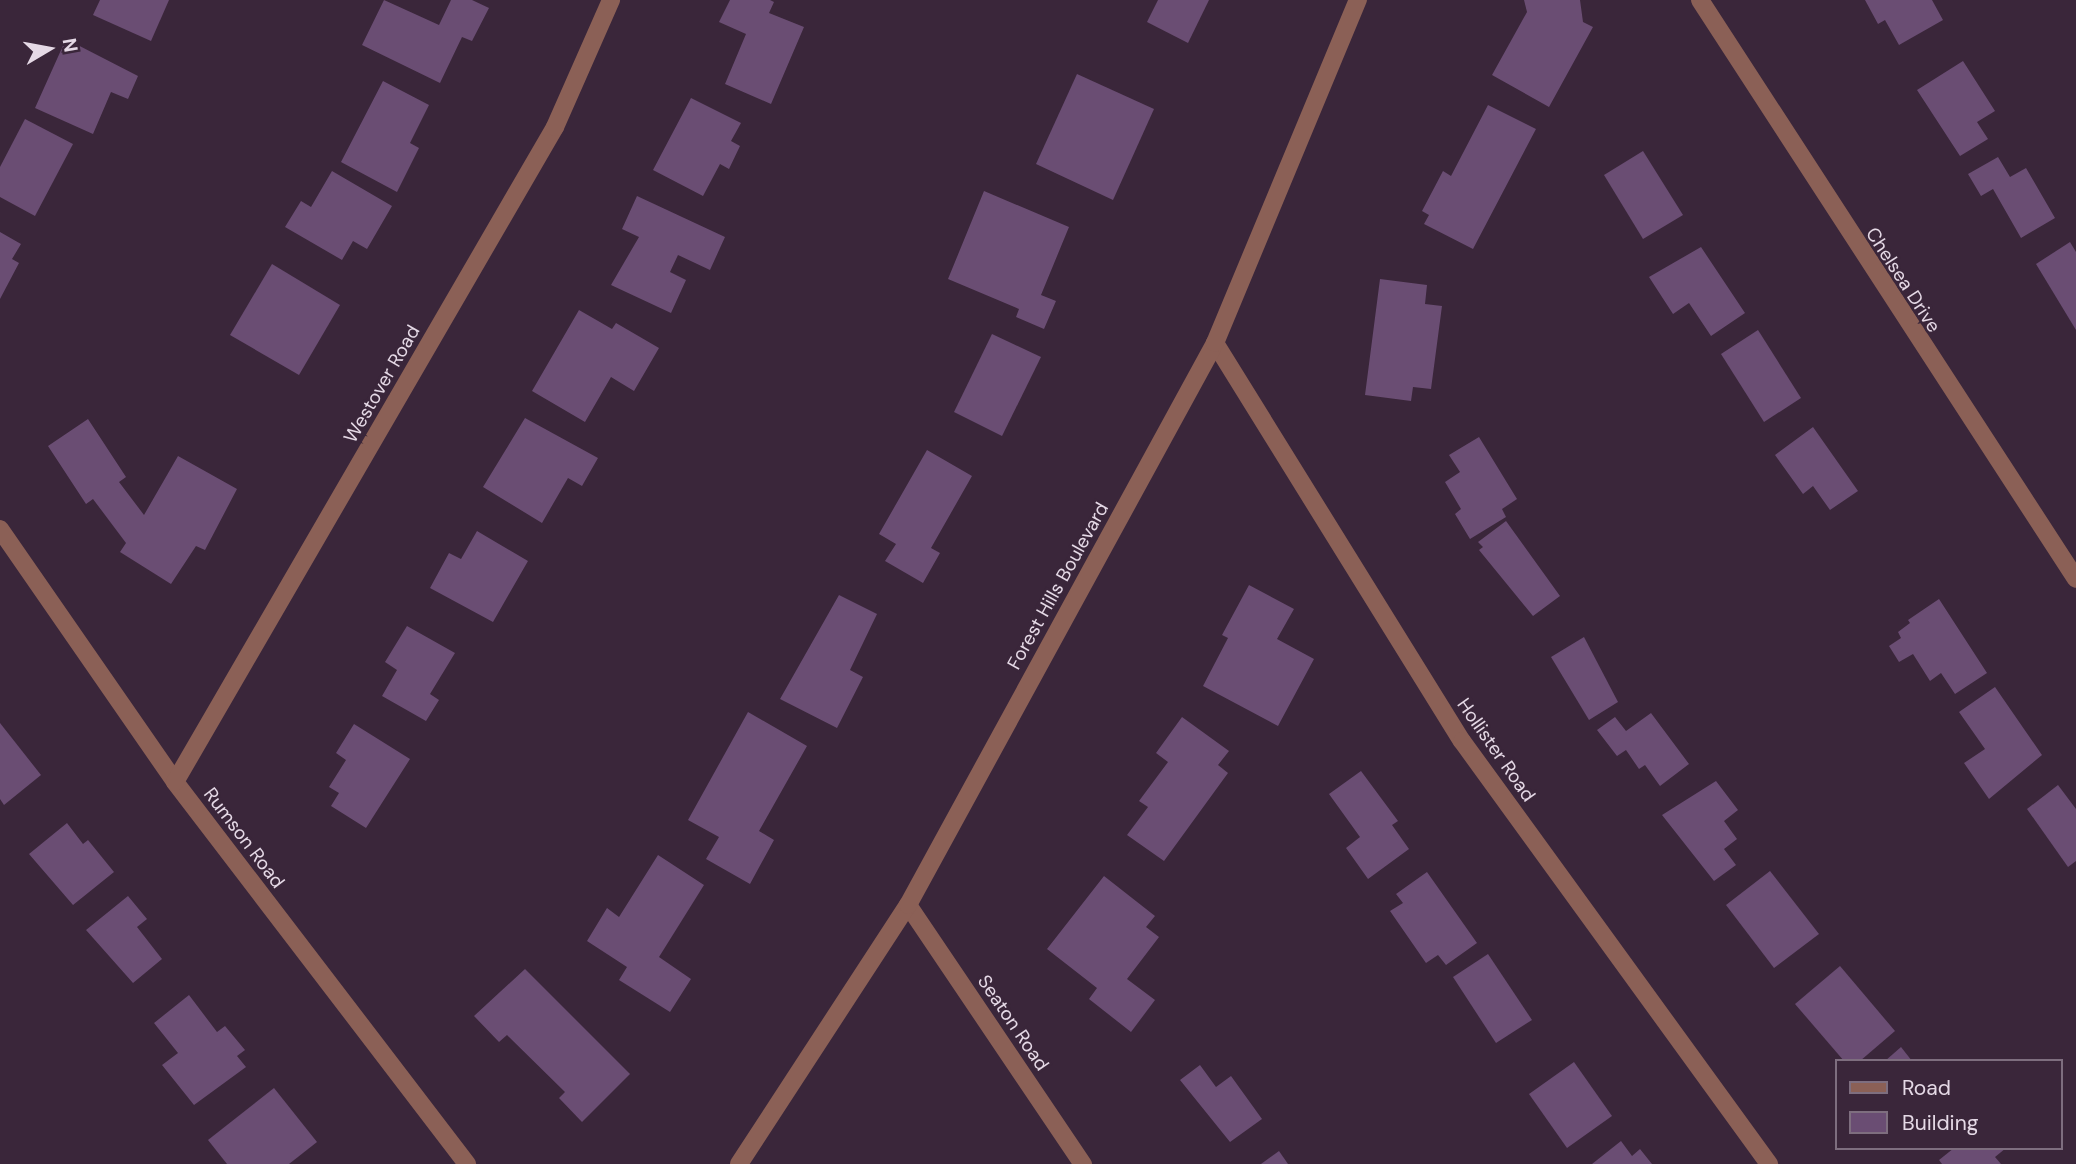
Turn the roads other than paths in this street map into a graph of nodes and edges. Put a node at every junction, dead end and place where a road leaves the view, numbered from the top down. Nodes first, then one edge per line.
1 (611, 0) edge
2 (1358, 0) edge
3 (1700, 0) edge
4 (1215, 343) junction
5 (0, 530) edge
6 (2076, 579) edge
7 (175, 782) junction
8 (908, 905) junction
9 (467, 1164) edge
10 (739, 1164) edge
11 (1083, 1164) edge
12 (1769, 1164) edge

1 - 7 street, Westover Road
2 - 4 street, Forest Hills Boulevard
3 - 6 street, Chelsea Drive
4 - 8 street, Forest Hills Boulevard
4 - 12 street, Hollister Road
5 - 7 street, Rumson Road
7 - 9 street, Rumson Road
8 - 10 street, Forest Hills Boulevard
8 - 11 street, Seaton Road

